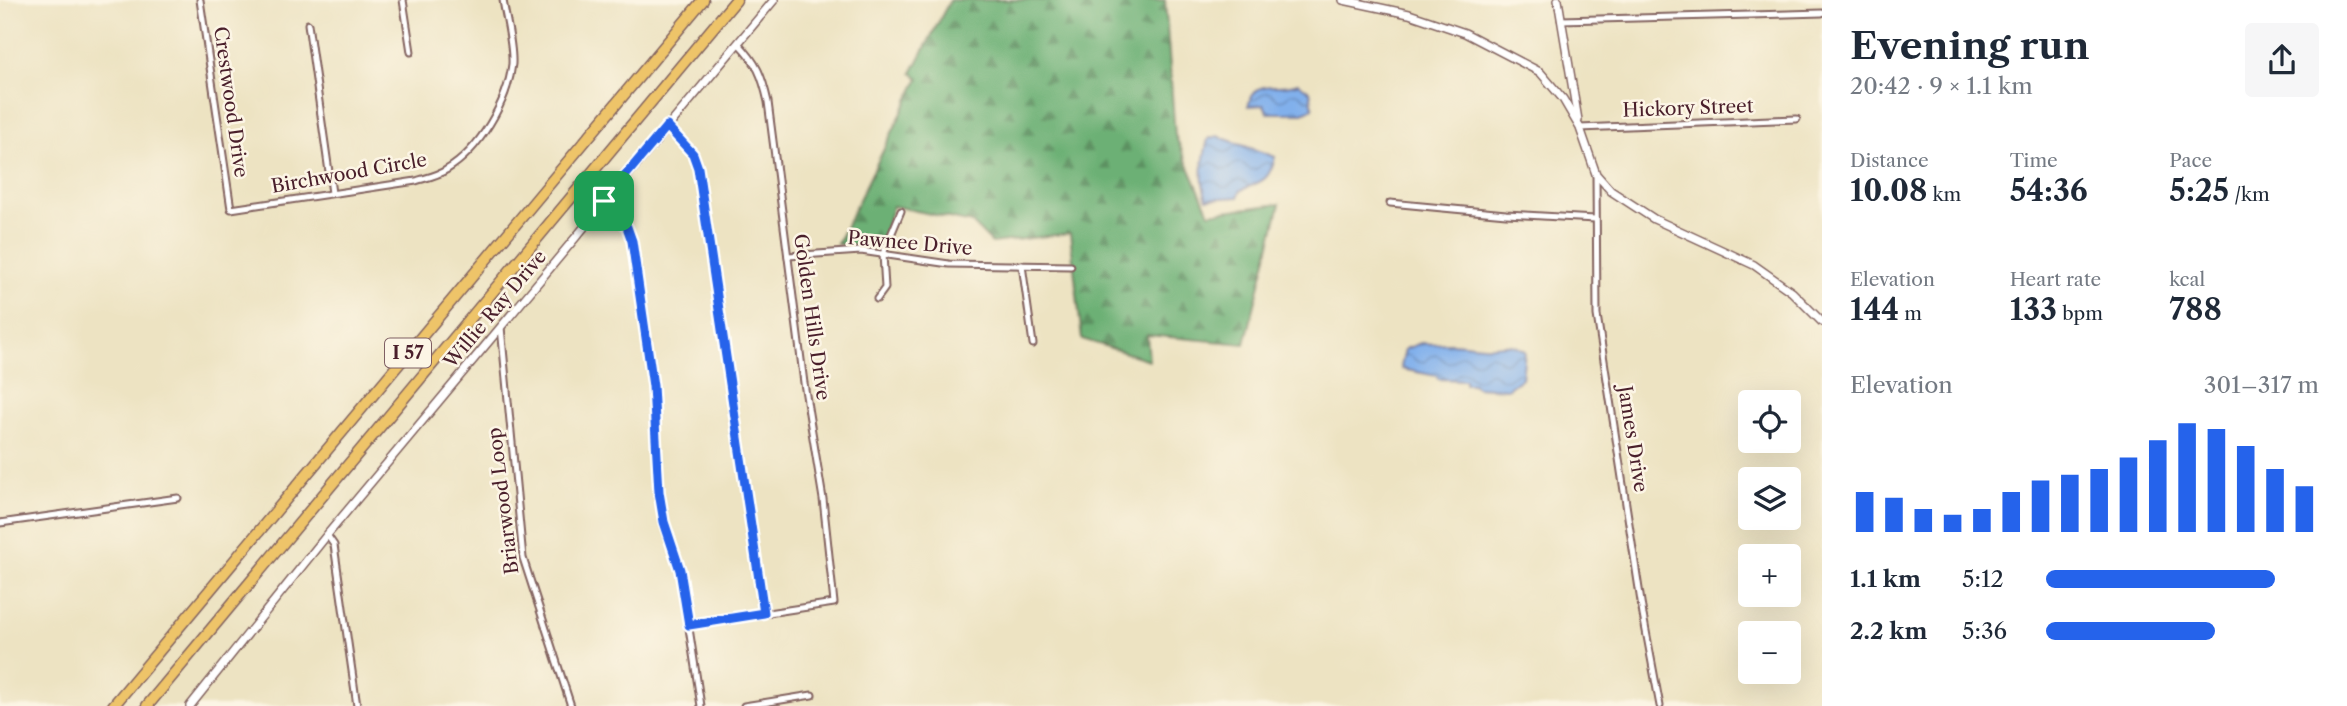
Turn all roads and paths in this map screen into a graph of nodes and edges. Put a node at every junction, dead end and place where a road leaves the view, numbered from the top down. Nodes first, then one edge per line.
1 (200, 0) edge
2 (403, 0) edge
3 (503, 0) edge
4 (703, 0) edge
5 (736, 0) edge
6 (774, 0) edge
7 (1343, 0) edge
8 (1558, 0) edge
9 (1822, 13) edge
10 (1561, 20) junction
11 (307, 24) dead end
12 (738, 43) junction
13 (411, 52) dead end
14 (1797, 119) dead end
15 (667, 126) junction
16 (1580, 128) junction
17 (1595, 174) junction
18 (332, 193) junction
19 (604, 201) junction
20 (1390, 204) dead end
21 (231, 209) joint
22 (901, 211) dead end
23 (1595, 219) junction
24 (883, 254) junction
25 (788, 256) junction
26 (1022, 265) junction
27 (1071, 266) dead end
28 (877, 299) dead end
29 (1821, 318) edge
30 (501, 327) junction
31 (1033, 344) dead end
32 (178, 498) dead end
33 (0, 523) edge
34 (327, 535) junction
35 (764, 613) junction
36 (689, 625) junction
37 (812, 695) dead end
38 (113, 706) edge
39 (147, 706) edge
40 (190, 706) edge
41 (357, 706) edge
42 (571, 706) edge
43 (701, 706) edge
44 (744, 706) edge
45 (1660, 706) edge

1 - 21 street, Crestwood Drive
2 - 13 street
3 - 18 street, Birchwood Circle
4 - 38 highway, I 57
5 - 39 highway, I 57
6 - 12 street, Willie Ray Drive
7 - 16 street
8 - 10 street
9 - 10 street
10 - 16 street
11 - 18 street
12 - 15 street, Willie Ray Drive
12 - 25 street, Golden Hills Drive
14 - 16 street, Hickory Street
15 - 19 street, Willie Ray Drive
15 - 35 street
16 - 17 street
17 - 23 street, James Drive
17 - 29 street
18 - 21 street, Birchwood Circle
19 - 30 street, Willie Ray Drive
19 - 36 street
20 - 23 street
22 - 24 street
23 - 45 street, James Drive
24 - 25 street, Pawnee Drive
24 - 26 street, Pawnee Drive
24 - 28 street
25 - 35 street, Golden Hills Drive
26 - 27 street, Pawnee Drive
26 - 31 street
30 - 34 street, Willie Ray Drive
30 - 42 street, Briarwood Loop
32 - 33 street
34 - 40 street, Willie Ray Drive
34 - 41 street
35 - 36 street
36 - 43 street
37 - 44 street

